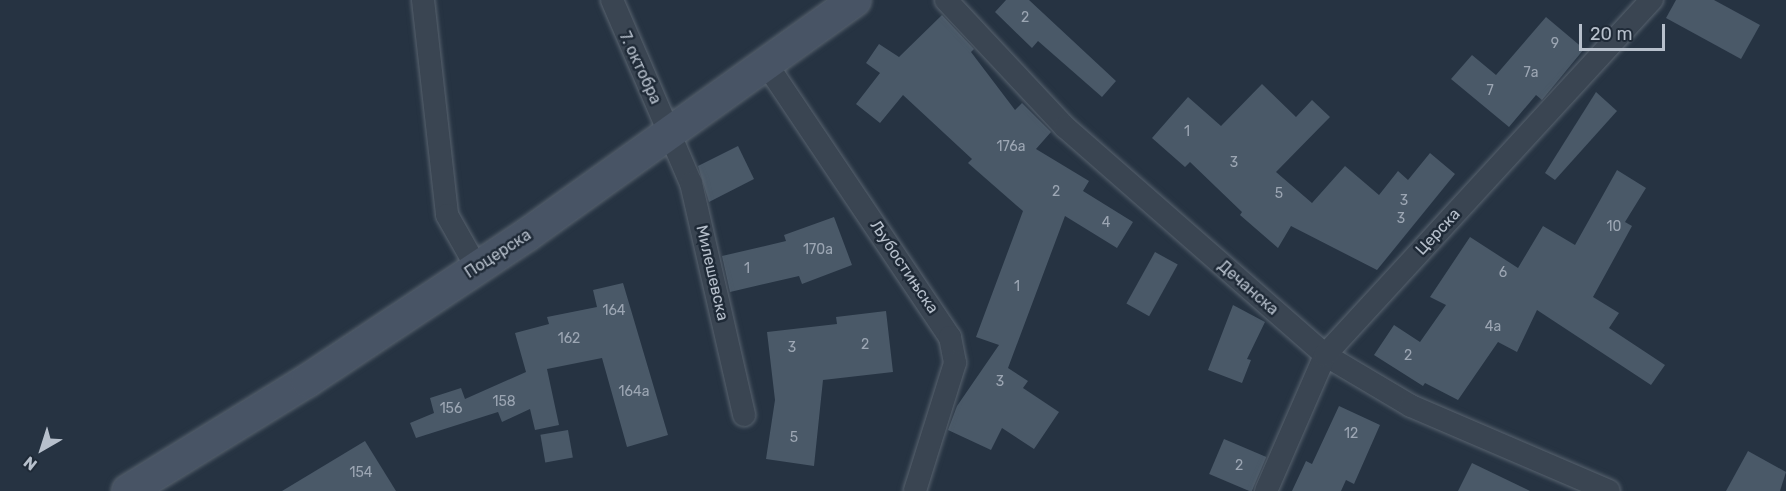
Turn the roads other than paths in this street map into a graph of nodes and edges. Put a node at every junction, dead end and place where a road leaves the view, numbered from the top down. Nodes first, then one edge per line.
1 (423, 0) edge
2 (612, 0) edge
3 (855, 0) edge
4 (946, 0) edge
5 (1652, 0) edge
6 (767, 65) junction
7 (672, 134) junction
8 (477, 268) junction
9 (1325, 355) junction
10 (744, 415) dead end
11 (128, 491) edge
12 (915, 491) edge
13 (1266, 491) edge
14 (1609, 491) edge

1 - 8 street
2 - 7 street, 7. октобра
3 - 6 main road, Поцерска
4 - 9 street, Дечанска
5 - 9 street, Церска
6 - 7 main road, Поцерска
6 - 12 street, Љубостињска
7 - 8 main road, Поцерска
7 - 10 street, Милешевска
8 - 11 main road, Поцерска
9 - 13 street, Церска
9 - 14 street, Дечанска

